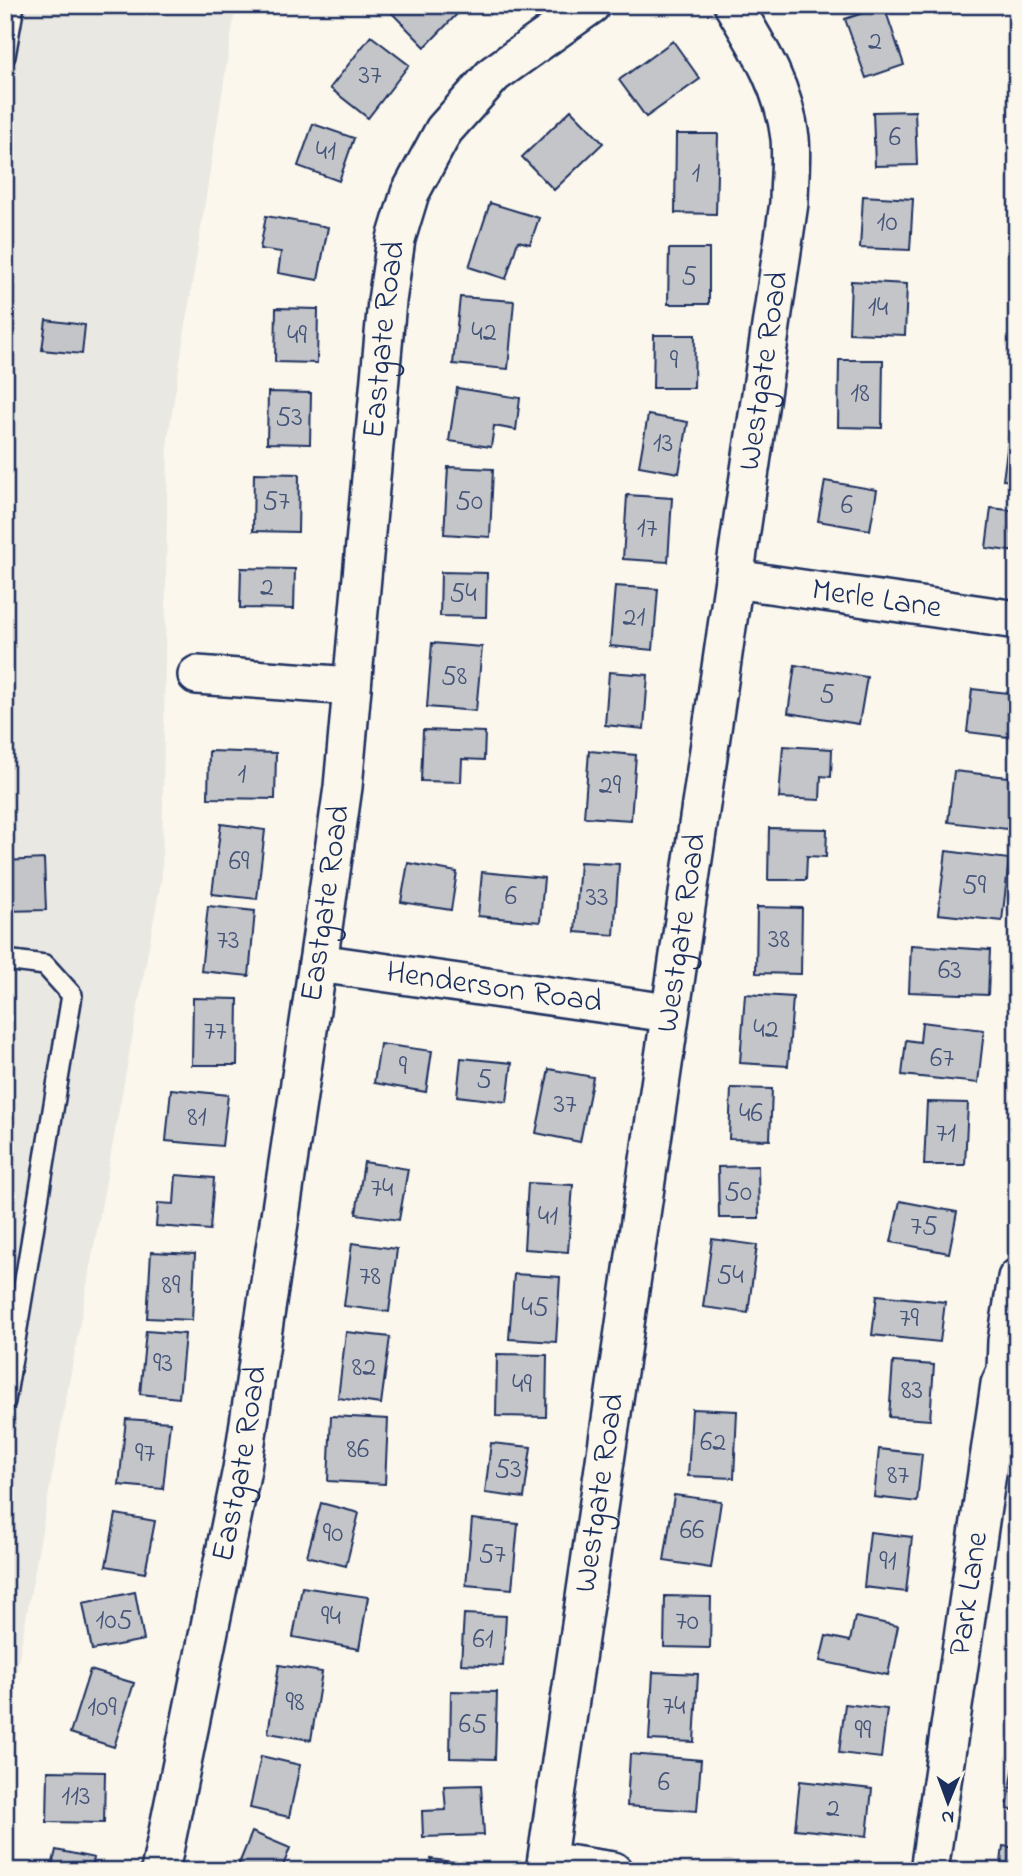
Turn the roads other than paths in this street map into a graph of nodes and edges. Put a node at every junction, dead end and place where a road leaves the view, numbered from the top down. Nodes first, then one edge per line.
1 (14, 5) edge
2 (590, 5) edge
3 (733, 5) edge
4 (5, 55) edge
5 (734, 579) junction
6 (1017, 620) edge
7 (197, 675) dead end
8 (352, 686) junction
9 (5, 960) edge
10 (318, 963) junction
11 (669, 1013) junction
12 (1017, 1278) edge
13 (1012, 1342) edge
14 (5, 1401) edge
15 (546, 1866) edge
16 (160, 1871) edge
17 (613, 1871) edge
18 (929, 1871) edge

1 - 4 lane
2 - 8 street, Eastgate Road
3 - 5 street, Westgate Road
5 - 6 street, Merle Lane
5 - 11 street, Westgate Road
7 - 8 street
8 - 10 street, Eastgate Road
9 - 14 lane
10 - 11 street, Henderson Road
10 - 16 street, Eastgate Road
11 - 15 street, Westgate Road
12 - 13 street, Park Lane
13 - 18 street, Park Lane
15 - 17 street

